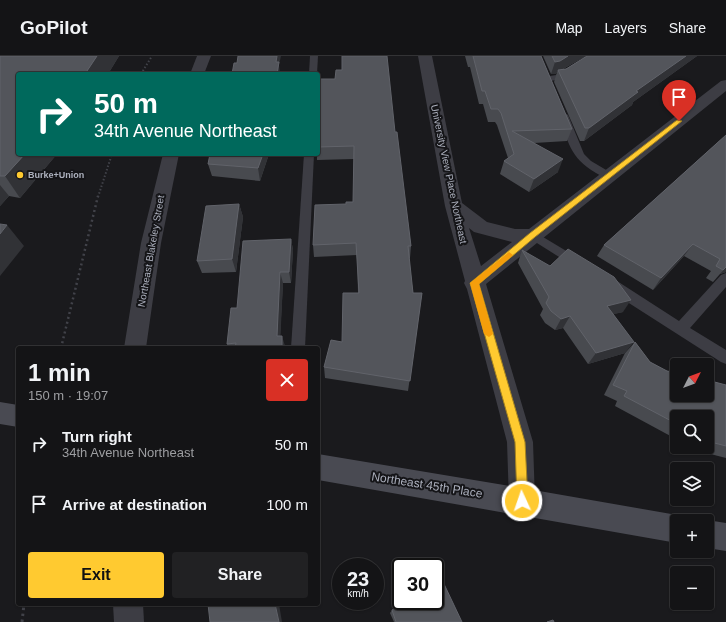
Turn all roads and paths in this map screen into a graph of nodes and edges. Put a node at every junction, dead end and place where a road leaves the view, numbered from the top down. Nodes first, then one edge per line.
1 (152, 56) edge
2 (204, 56) edge
3 (314, 56) edge
4 (425, 56) edge
5 (595, 56) edge
6 (542, 67) edge
7 (142, 72) edge
8 (198, 72) edge
9 (313, 72) edge
10 (726, 84) edge
11 (559, 106) edge
12 (111, 156) edge
13 (171, 156) edge
14 (309, 156) edge
15 (609, 176) junction
16 (454, 206) junction
17 (533, 235) junction
18 (590, 272) edge
19 (726, 278) edge
20 (603, 280) edge
21 (474, 283) junction
22 (680, 329) junction
23 (61, 346) edge
24 (135, 346) edge
25 (298, 346) edge
26 (726, 358) edge
27 (0, 413) edge
28 (16, 416) edge
29 (320, 467) edge
30 (522, 501) junction
31 (670, 528) edge
32 (714, 535) edge
33 (726, 537) edge
34 (24, 606) edge
35 (128, 606) edge
36 (22, 622) edge
37 (129, 622) edge

1 - 7 path
2 - 8 street
3 - 9 lane
4 - 16 street, University View Place Northeast
5 - 6 lane
10 - 15 street
11 - 15 lane
12 - 23 path
13 - 24 street, Northeast Blakeley Street
14 - 25 lane
15 - 17 street
16 - 17 street
16 - 21 street, University View Place Northeast
17 - 18 lane
17 - 21 street
19 - 22 lane
20 - 22 lane
21 - 30 street, University View Place Northeast
22 - 26 lane
27 - 28 main road
29 - 30 main road, Northeast 45th Place
30 - 31 main road, Northeast 45th Place
32 - 33 main road
34 - 36 path
35 - 37 street

